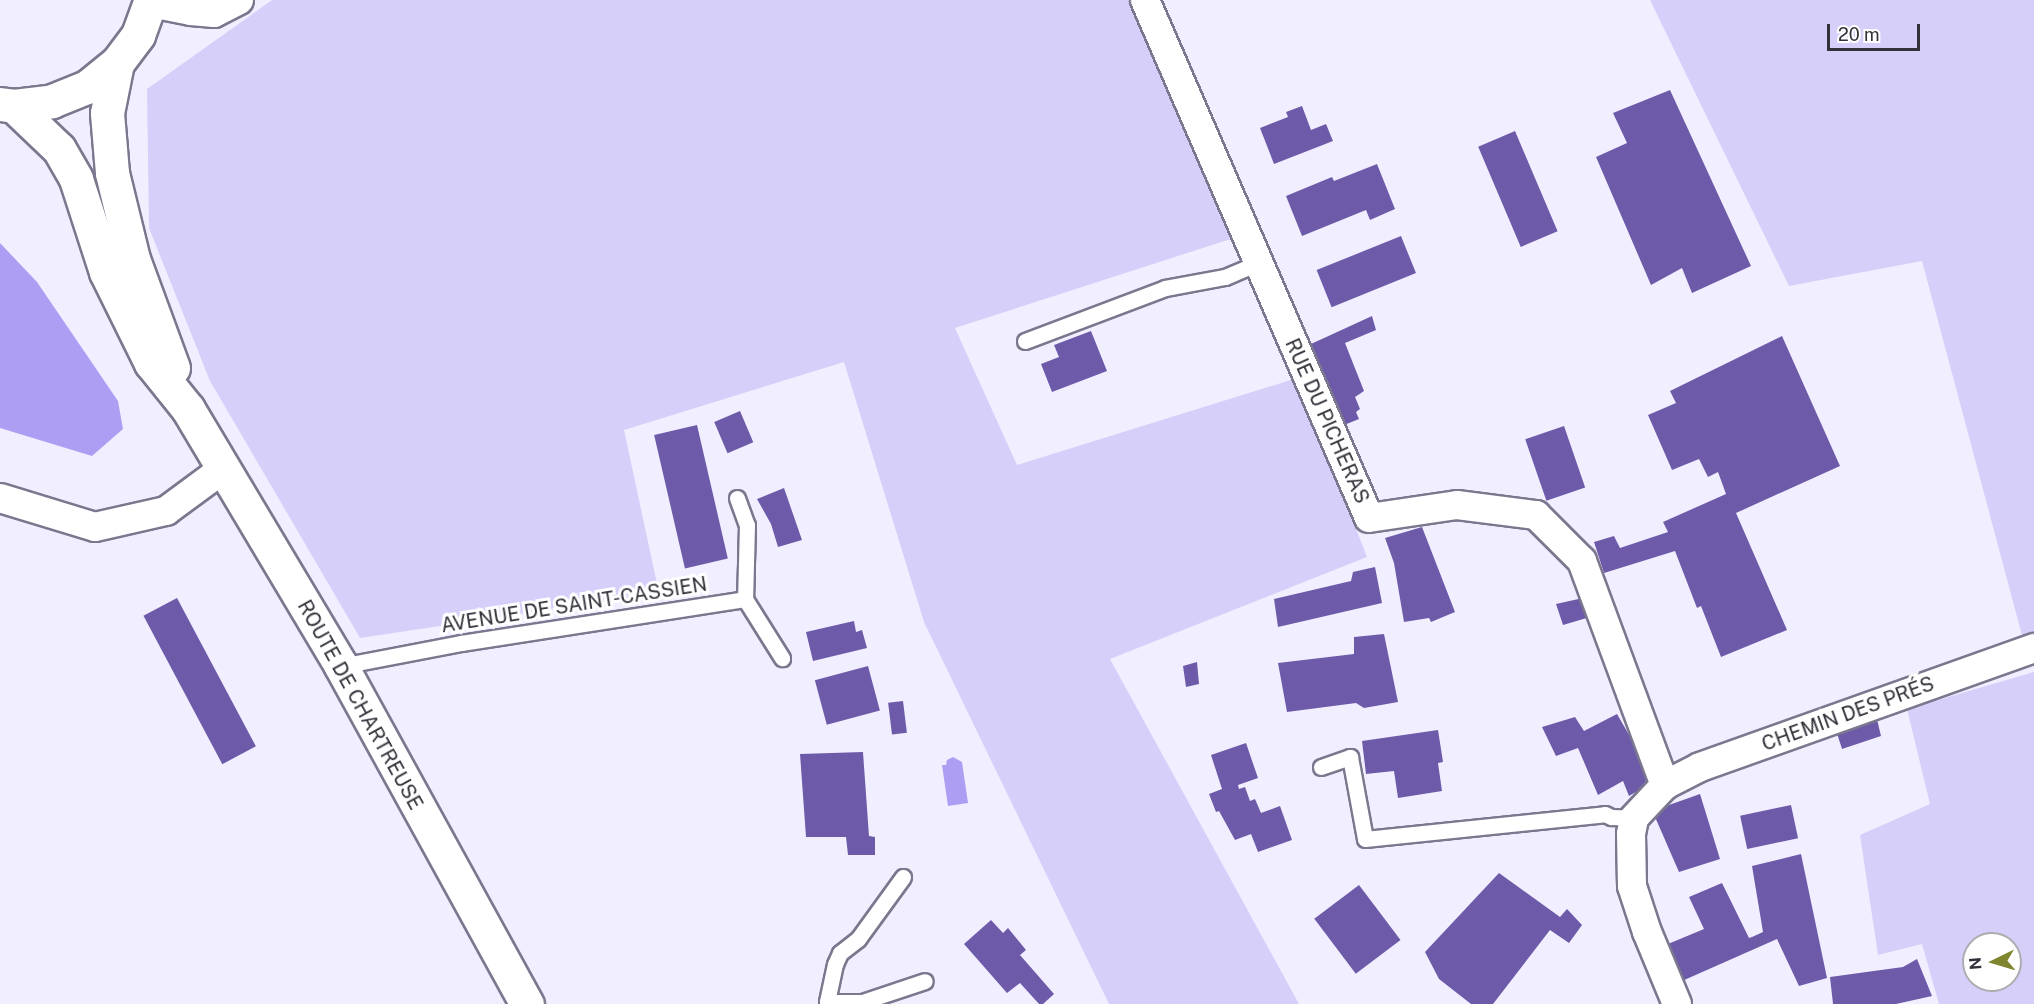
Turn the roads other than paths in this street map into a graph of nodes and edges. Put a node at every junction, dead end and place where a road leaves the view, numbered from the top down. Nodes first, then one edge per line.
1 (239, 0) edge
2 (1145, 0) edge
3 (151, 1) edge
4 (117, 63) junction
5 (7, 105) edge
6 (1258, 263) junction
7 (1025, 341) dead end
8 (188, 409) junction
9 (223, 469) junction
10 (0, 498) edge
11 (737, 498) dead end
12 (745, 599) junction
13 (2034, 648) edge
14 (782, 658) dead end
15 (341, 666) junction
16 (1321, 767) dead end
17 (1665, 785) junction
18 (1634, 818) junction
19 (903, 877) dead end
20 (925, 981) dead end
21 (825, 1003) edge
22 (527, 1004) edge
23 (1677, 1004) edge

1 - 3 street
2 - 6 street, RUE DU PICHERAS
3 - 4 main road
4 - 5 main road
4 - 8 main road, ROUTE DE CHARTREUSE
5 - 8 main road, ROUTE DE CHARTREUSE
6 - 7 lane
6 - 17 street, RUE DU PICHERAS
8 - 9 main road, ROUTE DE CHARTREUSE
9 - 10 street
9 - 15 main road, ROUTE DE CHARTREUSE
11 - 12 lane
12 - 14 lane
12 - 15 lane, AVENUE DE SAINT-CASSIEN
13 - 17 street, CHEMIN DES PRÉS
15 - 22 main road, ROUTE DE CHARTREUSE
16 - 18 lane
17 - 18 street
18 - 23 street
19 - 21 lane
20 - 21 lane

